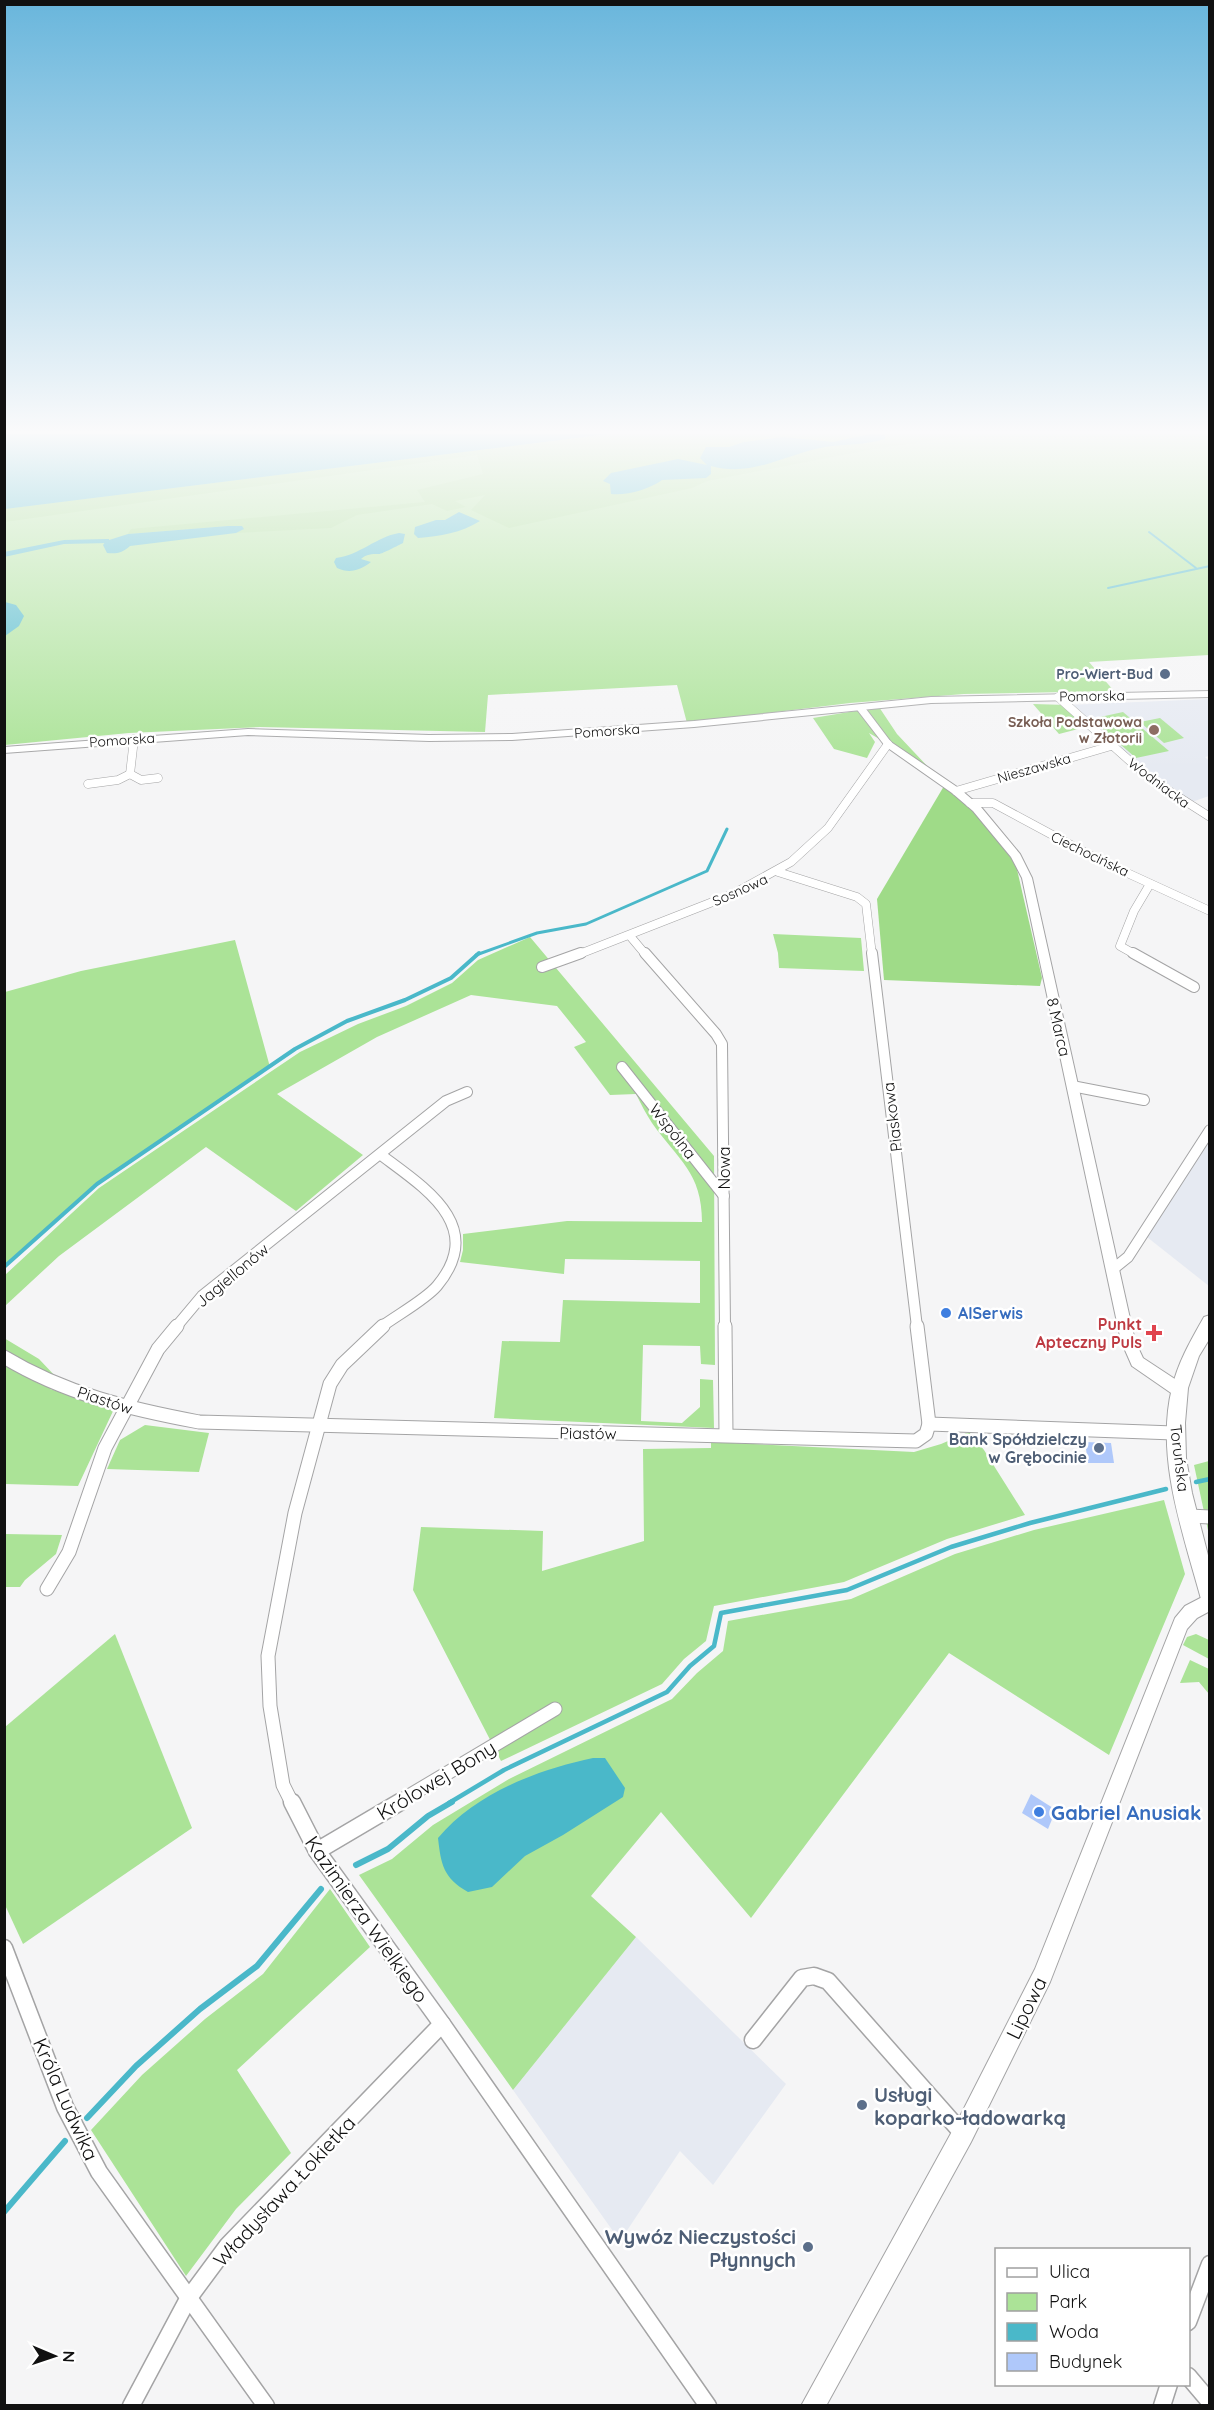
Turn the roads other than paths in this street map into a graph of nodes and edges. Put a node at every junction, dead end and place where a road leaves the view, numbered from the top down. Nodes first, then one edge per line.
1 (1209, 694) edge
2 (1058, 697) junction
3 (860, 707) junction
4 (134, 739) junction
5 (888, 744) junction
6 (1111, 746) junction
7 (4, 750) edge
8 (130, 774) junction
9 (158, 778) dead end
10 (88, 784) dead end
11 (956, 791) junction
12 (970, 803) junction
13 (1209, 817) edge
14 (778, 872) junction
15 (1150, 884) junction
16 (1209, 911) edge
17 (630, 936) junction
18 (542, 967) dead end
19 (1194, 987) dead end
20 (622, 1067) dead end
21 (1072, 1086) junction
22 (467, 1092) dead end
23 (1144, 1100) dead end
24 (1209, 1130) edge
25 (381, 1155) junction
26 (724, 1196) junction
27 (1112, 1270) junction
28 (1209, 1322) edge
29 (4, 1357) edge
30 (1179, 1390) junction
31 (126, 1408) junction
32 (929, 1424) junction
33 (319, 1427) junction
34 (1174, 1433) junction
35 (726, 1435) junction
36 (1189, 1516) junction
37 (1209, 1517) edge
38 (47, 1588) dead end
39 (1209, 1600) edge
40 (555, 1709) dead end
41 (317, 1851) junction
42 (4, 1948) edge
43 (442, 2024) junction
44 (753, 2040) dead end
45 (963, 2134) junction
46 (1209, 2264) edge
47 (188, 2299) junction
48 (1190, 2316) edge
49 (1190, 2378) edge
50 (1169, 2386) edge
51 (1209, 2402) edge
52 (131, 2406) edge
53 (266, 2406) edge
54 (708, 2406) edge
55 (813, 2406) edge
56 (1162, 2406) edge

1 - 2 main road, Pomorska
2 - 3 main road, Pomorska
2 - 6 street, Wodniacka
3 - 4 main road, Pomorska
3 - 5 street, 8 Marca
4 - 7 main road, Pomorska
4 - 8 street
5 - 11 street, 8 Marca
5 - 14 street, Sosnowa
6 - 11 street, Nieszawska
6 - 13 street, Wodniacka
8 - 9 street
8 - 10 street
11 - 12 street, 8 Marca
12 - 15 street, Ciechocińska
12 - 21 street, 8 Marca
14 - 17 street, Sosnowa
14 - 32 street, Piaskowa
15 - 16 street, Ciechocińska
15 - 19 street
17 - 18 street, Sosnowa
17 - 26 street, Nowa
20 - 26 street, Wspólna
21 - 23 street
21 - 27 street, 8 Marca
22 - 25 street, Jagiellonów
24 - 27 street
25 - 31 street, Jagiellonów
25 - 33 street, Kazimierza Wielkiego
26 - 35 street, Nowa
27 - 30 street, 8 Marca
28 - 30 main road, Toruńska
29 - 31 street, Piastów
30 - 34 main road, Toruńska
31 - 33 street, Piastów
31 - 38 street, Jagiellonów
32 - 34 street
32 - 35 street, Piastów
33 - 35 street, Piastów
33 - 41 street, Kazimierza Wielkiego
34 - 36 main road, Toruńska
36 - 37 street
36 - 39 main road, Toruńska
39 - 45 street, Lipowa
40 - 41 street, Królowej Bony
41 - 43 street, Kazimierza Wielkiego
42 - 47 street, Króla Ludwika
43 - 47 street, Władysława Łokietka
43 - 54 street, Kazimierza Wielkiego
44 - 45 street
45 - 55 street, Lipowa
46 - 48 street
47 - 52 street, Władysława Łokietka
47 - 53 street, Króla Ludwika
49 - 51 street
50 - 56 street

